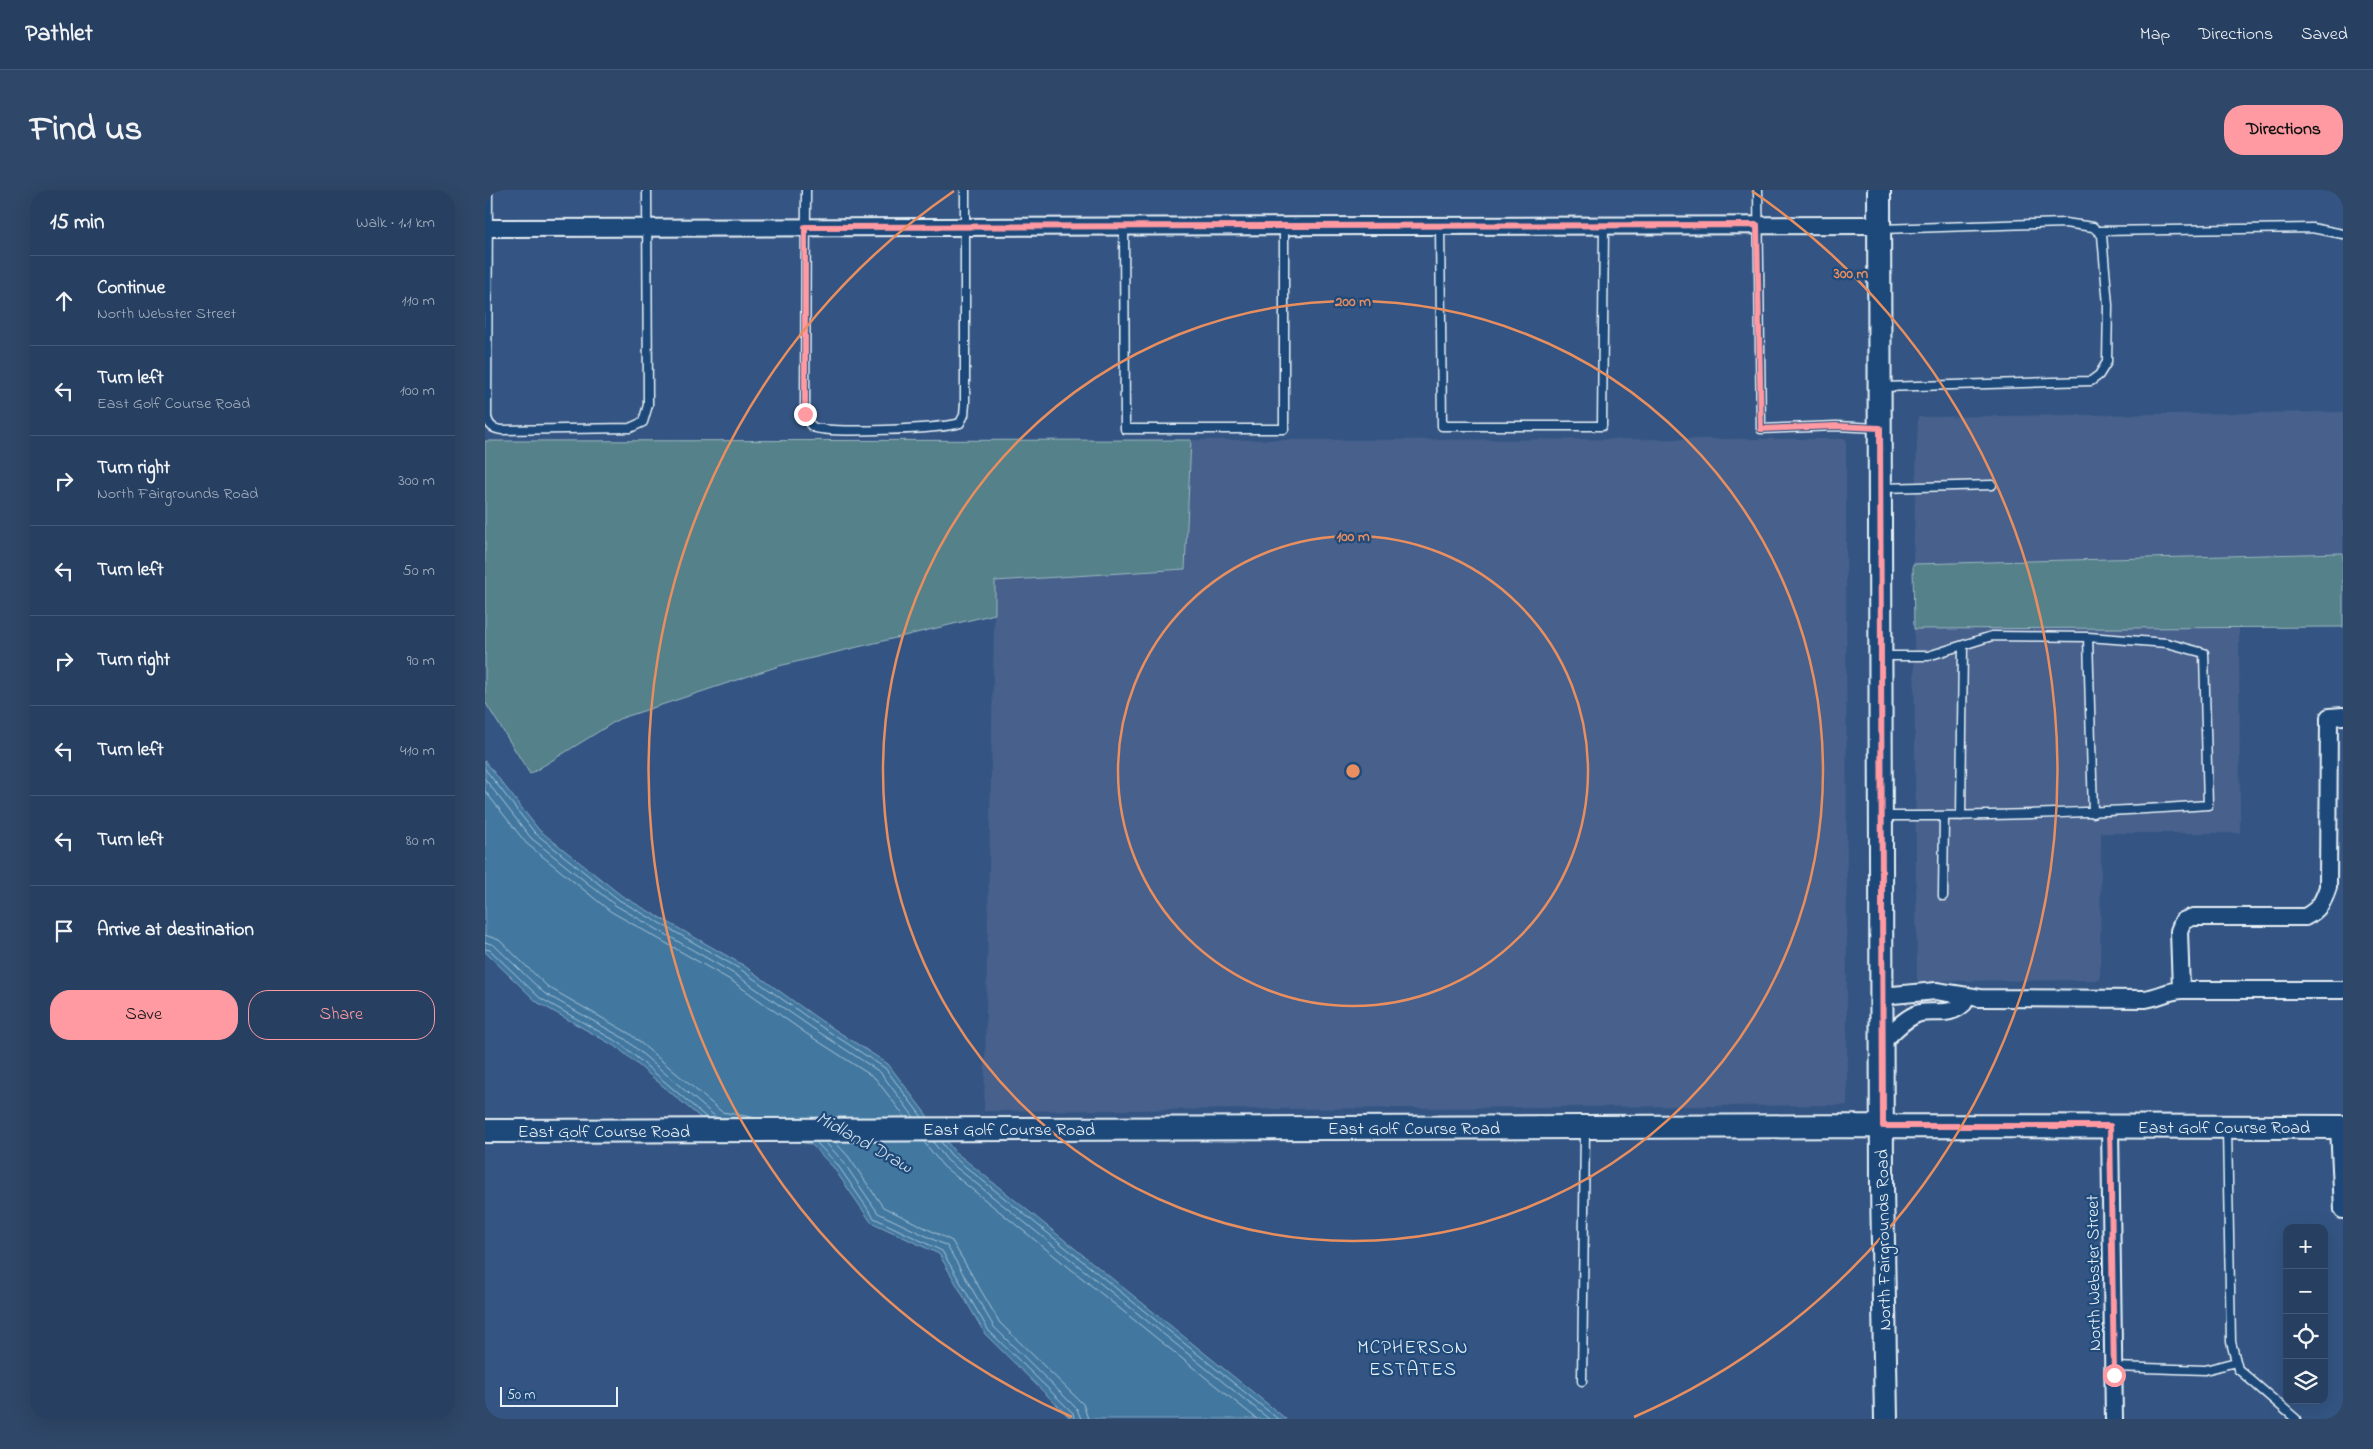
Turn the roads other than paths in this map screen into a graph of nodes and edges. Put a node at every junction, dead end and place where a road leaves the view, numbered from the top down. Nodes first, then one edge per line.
1 (487, 190) edge
2 (647, 190) edge
3 (806, 190) edge
4 (965, 190) edge
5 (1758, 190) edge
6 (1879, 190) edge
7 (1757, 225) junction
8 (1124, 226) junction
9 (1284, 226) junction
10 (1440, 226) junction
11 (1604, 226) junction
12 (647, 227) junction
13 (805, 227) junction
14 (966, 227) junction
15 (1879, 227) junction
16 (486, 228) edge
17 (2098, 231) junction
18 (2343, 234) edge
19 (1880, 387) junction
20 (1880, 428) junction
21 (1992, 485) dead end
22 (1880, 488) junction
23 (2087, 637) junction
24 (1963, 646) junction
25 (1881, 656) junction
26 (2343, 716) edge
27 (2093, 813) junction
28 (1882, 816) junction
29 (1944, 816) junction
30 (1961, 816) junction
31 (1943, 896) dead end
32 (2181, 990) junction
33 (2343, 990) edge
34 (1882, 996) junction
35 (1964, 996) junction
36 (1882, 1042) junction
37 (1883, 1126) junction
38 (2110, 1126) junction
39 (1585, 1127) junction
40 (2227, 1127) junction
41 (2341, 1127) edge
42 (485, 1131) edge
43 (2343, 1210) edge
44 (2236, 1362) junction
45 (2114, 1367) junction
46 (1582, 1380) dead end
47 (1885, 1419) edge
48 (2114, 1419) edge
49 (2296, 1419) edge

1 - 16 lane
2 - 12 lane
3 - 13 lane
4 - 14 lane
5 - 7 lane
6 - 15 street, North Fairgrounds Road
7 - 11 street
7 - 15 street
7 - 20 lane
8 - 9 street
8 - 9 lane
8 - 14 street
9 - 10 street
10 - 11 street
10 - 11 lane
12 - 13 street
12 - 16 street
12 - 16 lane
13 - 14 street
13 - 14 lane
15 - 17 lane
15 - 19 street, North Fairgrounds Road
17 - 18 lane
17 - 19 lane
19 - 20 street, North Fairgrounds Road
20 - 22 street, North Fairgrounds Road
21 - 22 lane
22 - 25 street, North Fairgrounds Road
23 - 24 lane
23 - 27 lane
23 - 27 lane
24 - 25 lane
24 - 30 lane
25 - 28 street, North Fairgrounds Road
26 - 32 street
27 - 30 lane
28 - 29 lane
28 - 34 street, North Fairgrounds Road
29 - 30 lane
29 - 31 lane
32 - 33 street
32 - 35 street
34 - 35 street
34 - 36 street, North Fairgrounds Road
35 - 36 street
36 - 37 street, North Fairgrounds Road
37 - 38 street, East Golf Course Road
37 - 39 street, East Golf Course Road
37 - 47 street, North Fairgrounds Road
38 - 40 street, East Golf Course Road
38 - 45 street, North Webster Street
39 - 42 street, East Golf Course Road
39 - 46 lane
40 - 41 street, East Golf Course Road
40 - 44 lane
41 - 43 street
44 - 45 lane
44 - 49 lane
45 - 48 street, North Webster Street

